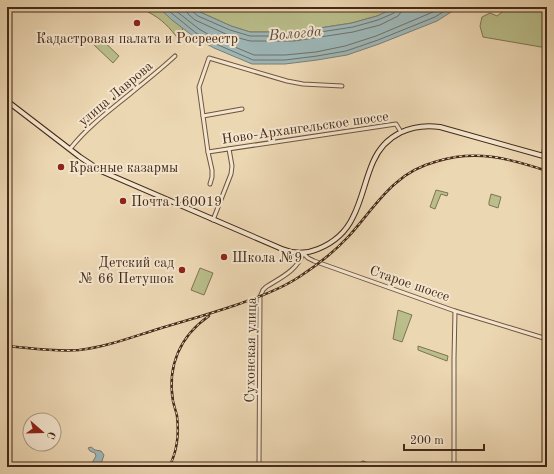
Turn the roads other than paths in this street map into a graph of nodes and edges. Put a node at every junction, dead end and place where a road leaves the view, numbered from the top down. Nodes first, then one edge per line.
1 (176, 56) dead end
2 (342, 86) dead end
3 (7, 101) edge
4 (242, 109) dead end
5 (202, 116) junction
6 (401, 132) junction
7 (547, 136) edge
8 (70, 149) junction
9 (229, 149) junction
10 (208, 152) junction
11 (545, 156) edge
12 (210, 184) dead end
13 (212, 220) junction
14 (304, 253) junction
15 (455, 311) junction
16 (547, 339) edge
17 (363, 463) dead end
18 (259, 467) edge
19 (372, 467) edge
20 (454, 467) edge

1 - 8 street, улица Лаврова
2 - 5 street
3 - 8 main road
4 - 5 street
5 - 10 street
6 - 9 street, Ново-Архангельское шоссе
6 - 11 main road
6 - 14 main road
7 - 11 street
8 - 13 main road
9 - 10 street, Ново-Архангельское шоссе
9 - 13 street
10 - 12 street
13 - 14 main road
14 - 15 street, Старое шоссе
14 - 18 street, Сухонская улица
15 - 16 street
15 - 20 street, Старое шоссе
17 - 19 street

